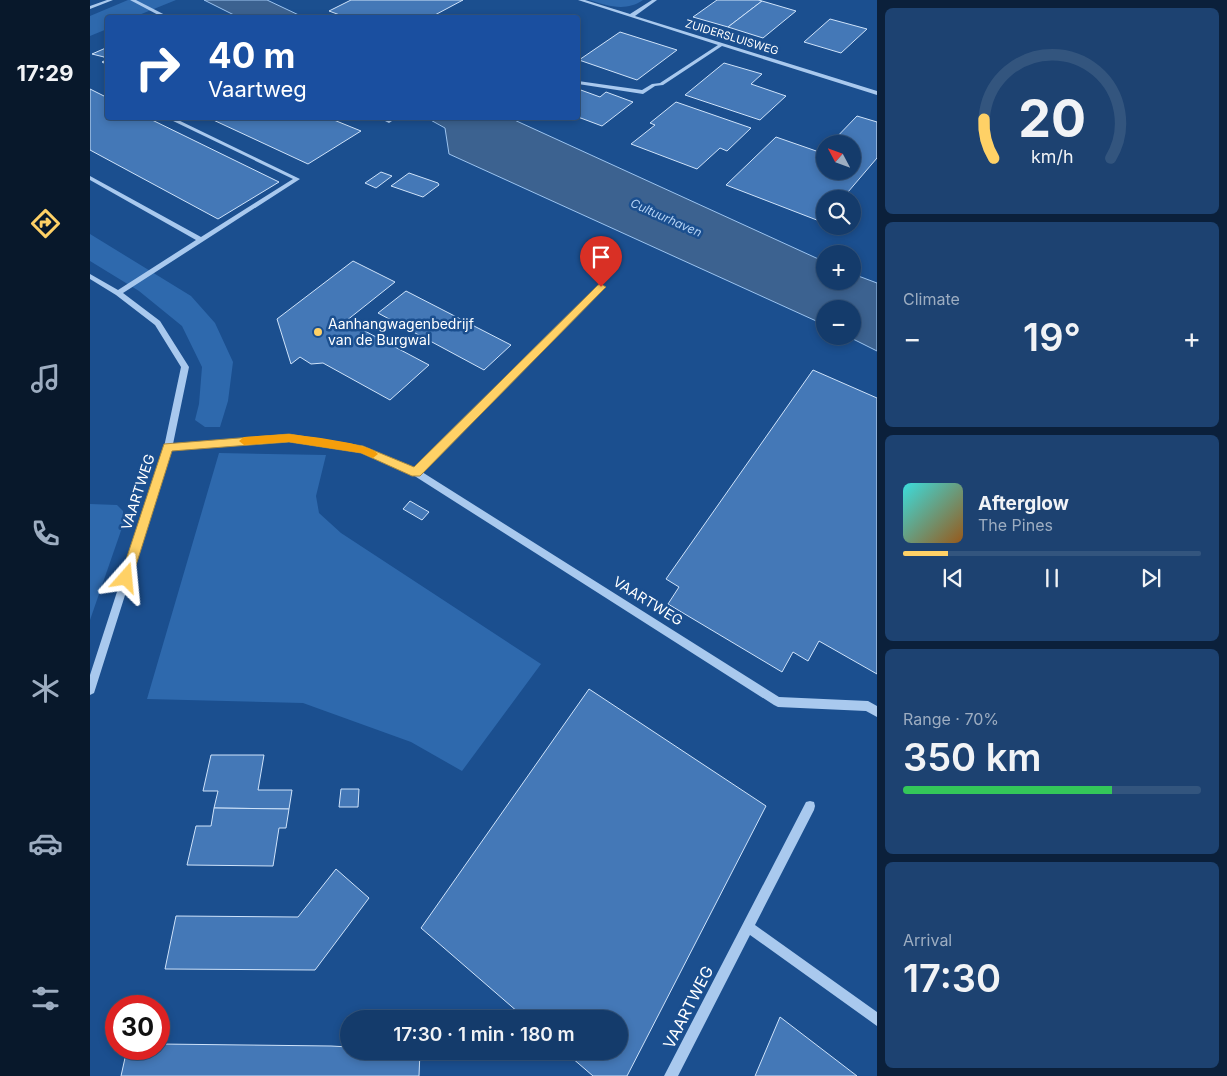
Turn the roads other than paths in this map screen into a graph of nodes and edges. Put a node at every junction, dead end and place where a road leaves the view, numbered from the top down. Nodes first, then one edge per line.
1 (111, 0) edge
2 (132, 0) edge
3 (580, 0) edge
4 (655, 0) edge
5 (91, 7) edge
6 (163, 15) edge
7 (631, 16) junction
8 (722, 44) junction
9 (580, 83) edge
10 (877, 93) edge
11 (175, 120) edge
12 (90, 178) edge
13 (201, 240) junction
14 (90, 276) edge
15 (601, 287) dead end
16 (118, 293) junction
17 (168, 447) junction
18 (416, 473) junction
19 (90, 690) edge
20 (877, 712) edge
21 (810, 806) dead end
22 (748, 927) junction
23 (877, 1020) edge
24 (671, 1076) edge

1 - 5 street
2 - 6 street
3 - 7 street, ZUIDERSLUISWEG
4 - 7 street
7 - 8 street, ZUIDERSLUISWEG
8 - 9 street
8 - 10 street, ZUIDERSLUISWEG
11 - 13 street
12 - 13 street
13 - 16 street
14 - 16 street, VAARTWEG
15 - 18 street
16 - 17 street, VAARTWEG
17 - 18 street, VAARTWEG
17 - 19 street, VAARTWEG
18 - 20 street, VAARTWEG
21 - 22 street, VAARTWEG
22 - 23 street
22 - 24 street, VAARTWEG

